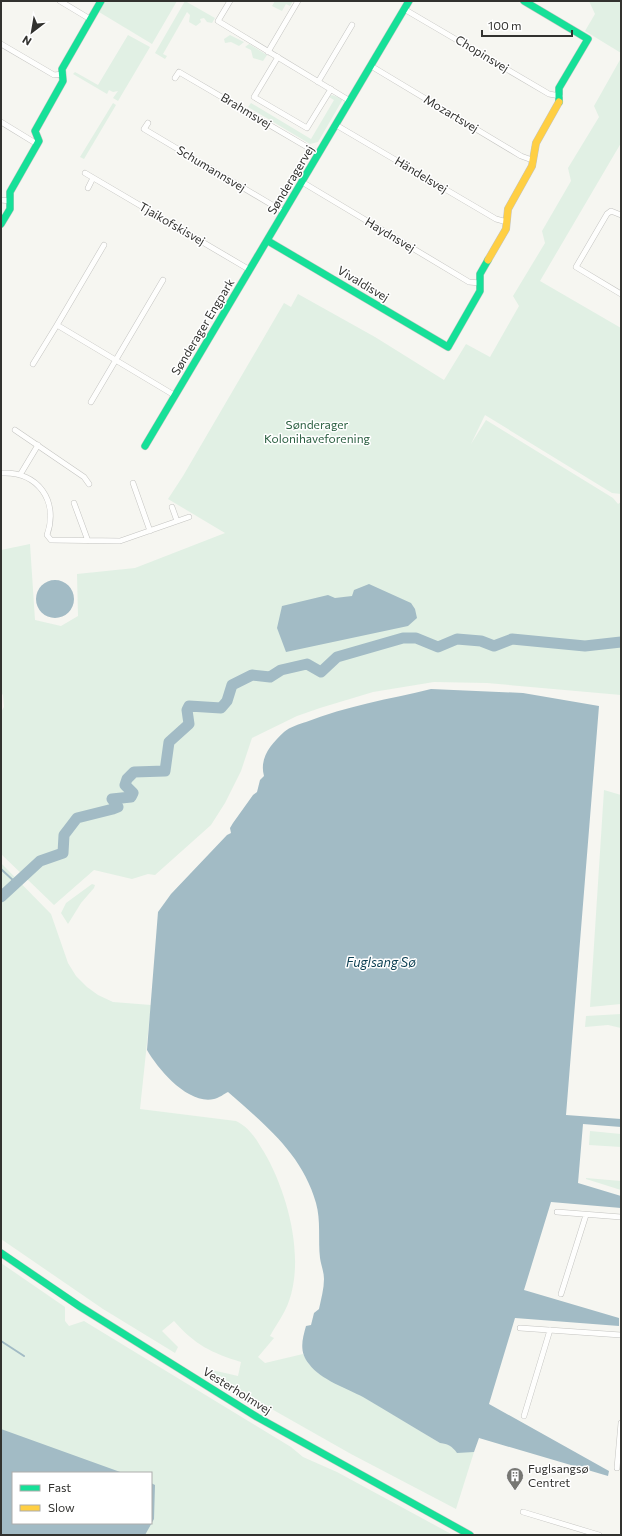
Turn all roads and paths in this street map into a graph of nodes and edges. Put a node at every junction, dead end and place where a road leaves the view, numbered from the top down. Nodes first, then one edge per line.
1 (60, 1) edge
2 (102, 1) edge
3 (230, 1) edge
4 (298, 1) edge
5 (409, 1) edge
6 (524, 1) edge
7 (404, 9) junction
8 (90, 19) junction
9 (352, 25) dead end
10 (1, 44) edge
11 (268, 52) junction
12 (278, 57) junction
13 (371, 66) junction
14 (63, 74) junction
15 (175, 78) dead end
16 (318, 82) junction
17 (331, 89) junction
18 (560, 96) junction
19 (350, 101) junction
20 (1, 122) edge
21 (148, 123) dead end
22 (336, 125) junction
23 (37, 144) junction
24 (319, 154) junction
25 (532, 160) junction
26 (85, 173) dead end
27 (93, 178) junction
28 (302, 182) junction
29 (88, 188) dead end
30 (1, 200) edge
31 (10, 201) junction
32 (284, 212) junction
33 (621, 215) edge
34 (507, 222) junction
35 (1, 224) edge
36 (268, 241) junction
37 (104, 245) dead end
38 (250, 270) junction
39 (163, 280) dead end
40 (480, 283) junction
41 (621, 294) edge
42 (57, 325) junction
43 (116, 361) junction
44 (33, 364) dead end
45 (174, 395) junction
46 (92, 402) dead end
47 (15, 430) dead end
48 (38, 445) junction
49 (145, 446) dead end
50 (1, 473) edge
51 (20, 475) junction
52 (133, 483) dead end
53 (89, 484) dead end
54 (74, 503) dead end
55 (172, 507) dead end
56 (189, 517) dead end
57 (177, 521) junction
58 (150, 531) junction
59 (88, 541) junction
60 (557, 1212) dead end
61 (586, 1215) junction
62 (621, 1218) edge
63 (1, 1254) edge
64 (561, 1294) dead end
65 (520, 1328) dead end
66 (550, 1330) junction
67 (621, 1335) edge
68 (524, 1416) dead end
69 (621, 1423) edge
70 (618, 1468) dead end
71 (523, 1512) dead end
72 (470, 1535) edge
73 (599, 1535) edge

1 - 8 street
2 - 8 street
3 - 11 street
4 - 11 street
5 - 7 street, Sønderagervej
6 - 18 street
7 - 13 street, Sønderagervej
7 - 18 street, Chopinsvej
8 - 14 street
9 - 16 street
10 - 14 street
11 - 12 street
12 - 16 street
12 - 17 street, Sønderagervej
13 - 19 street, Sønderagervej
13 - 25 street, Mozartsvej
14 - 23 street
15 - 24 street, Brahmsvej
16 - 17 street
17 - 19 street
18 - 25 street
19 - 22 street, Sønderagervej
20 - 23 street
21 - 32 street, Schumannsvej
22 - 24 street, Sønderagervej
22 - 34 street, Händelsvej
23 - 31 street
24 - 28 street, Sønderagervej
25 - 34 street
26 - 27 street, Tjaikofskisvej
27 - 29 street
27 - 38 street, Tjaikofskisvej
28 - 32 street, Sønderagervej
28 - 40 street, Haydnsvej
30 - 31 street
31 - 35 street
32 - 36 street, Sønderagervej
33 - 41 street
34 - 40 street
36 - 38 street, Sønderagervej
36 - 40 street, Vivaldisvej
37 - 42 street
38 - 45 street, Sønderager Engpark
39 - 43 street
42 - 43 street, Sønderager Engpark
42 - 44 street
43 - 45 street, Sønderager Engpark
43 - 46 street
45 - 49 street, Sønderager Engpark
47 - 48 street
48 - 51 street
48 - 53 street
50 - 51 street
51 - 59 street
52 - 58 street
54 - 59 street
55 - 57 street
56 - 57 street
57 - 58 street
58 - 59 street
60 - 61 street
61 - 62 street
61 - 64 street
63 - 72 street, Vesterholmvej
65 - 66 street
66 - 67 street
66 - 68 street
69 - 70 street
71 - 73 street

